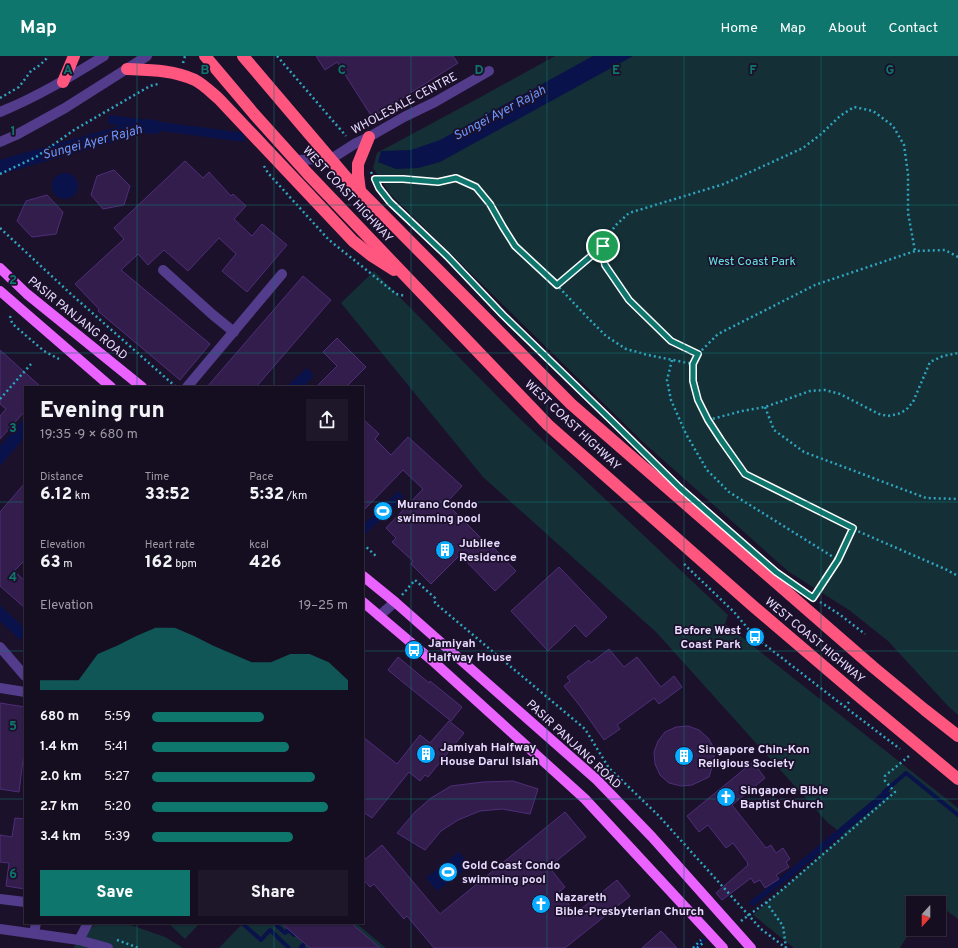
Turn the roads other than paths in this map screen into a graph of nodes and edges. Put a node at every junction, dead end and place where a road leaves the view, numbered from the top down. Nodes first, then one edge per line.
1 (74, 56) edge
2 (104, 56) edge
3 (147, 56) edge
4 (205, 56) edge
5 (243, 56) edge
6 (127, 69) junction
7 (489, 71) dead end
8 (63, 82) junction
9 (0, 112) edge
10 (369, 137) junction
11 (0, 142) edge
12 (331, 159) junction
13 (296, 160) junction
14 (360, 192) junction
15 (0, 268) edge
16 (163, 270) dead end
17 (282, 274) dead end
18 (412, 282) junction
19 (0, 292) edge
20 (234, 332) junction
21 (110, 386) edge
22 (141, 386) edge
23 (188, 386) edge
24 (364, 577) edge
25 (395, 602) junction
26 (364, 603) edge
27 (380, 616) junction
28 (0, 647) edge
29 (24, 675) edge
30 (0, 688) edge
31 (24, 692) edge
32 (958, 736) edge
33 (958, 779) edge
34 (0, 900) edge
35 (24, 902) edge
36 (36, 924) edge
37 (87, 924) edge
38 (0, 929) edge
39 (34, 934) junction
40 (79, 940) junction
41 (108, 948) edge
42 (723, 948) edge
43 (751, 948) edge

1 - 8 highway
2 - 8 street
3 - 6 street
4 - 13 highway, WEST COAST HIGHWAY
5 - 12 highway, WEST COAST HIGHWAY
6 - 11 street
6 - 18 highway
7 - 10 street, WHOLESALE CENTRE
8 - 9 street
10 - 12 street, WHOLESALE CENTRE
10 - 14 highway
12 - 13 street
12 - 14 highway, WEST COAST HIGHWAY
13 - 18 highway, WEST COAST HIGHWAY
14 - 32 highway, WEST COAST HIGHWAY
15 - 22 main road, PASIR PANJANG ROAD
16 - 20 street
17 - 20 street
18 - 33 highway, WEST COAST HIGHWAY
19 - 21 main road
20 - 23 street
24 - 25 main road, PASIR PANJANG ROAD
25 - 27 street
25 - 43 main road, PASIR PANJANG ROAD
26 - 27 main road
27 - 42 main road
28 - 29 street
30 - 31 street
34 - 35 street
36 - 39 street
37 - 40 street
38 - 39 street
39 - 40 street
40 - 41 street

